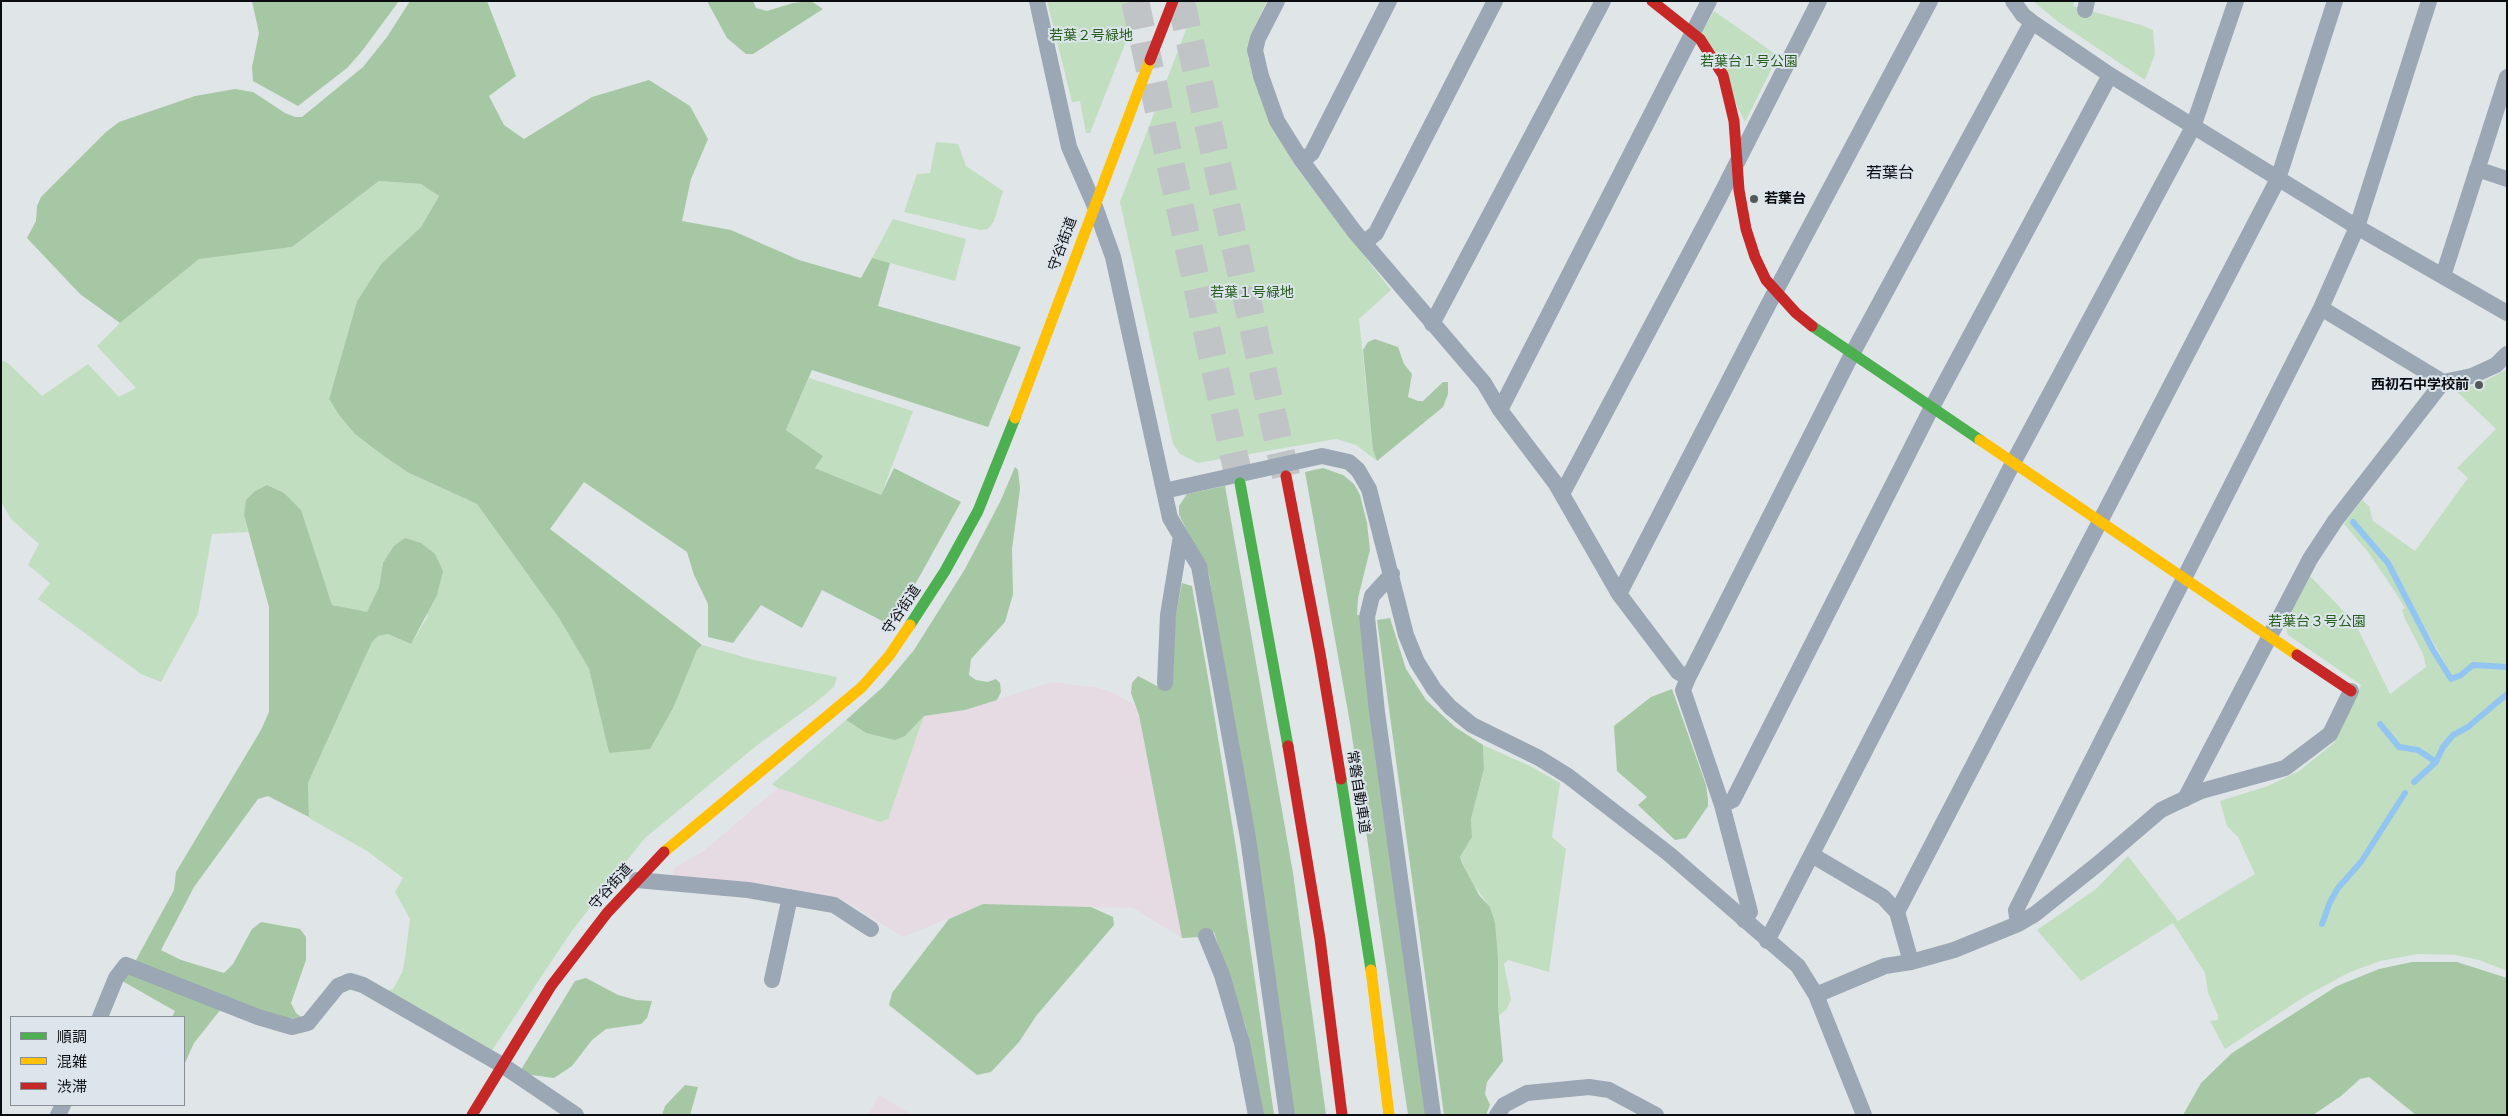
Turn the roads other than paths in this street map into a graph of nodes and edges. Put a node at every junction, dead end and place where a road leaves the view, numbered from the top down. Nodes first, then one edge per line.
1 (1037, 1) edge
2 (1173, 1) edge
3 (1277, 1) edge
4 (1389, 1) edge
5 (1496, 1) edge
6 (1603, 1) edge
7 (1652, 1) edge
8 (1708, 1) edge
9 (1819, 1) edge
10 (1930, 1) edge
11 (2013, 1) edge
12 (2236, 1) edge
13 (2336, 1) edge
14 (2429, 1) edge
15 (2032, 22) junction
16 (1692, 33) junction
17 (2110, 75) junction
18 (2507, 77) edge
19 (2193, 127) junction
20 (1738, 158) junction
21 (1302, 161) junction
22 (2477, 170) junction
23 (2278, 179) junction
24 (2507, 179) edge
25 (1094, 204) junction
26 (2357, 227) junction
27 (1364, 243) junction
28 (2443, 276) junction
29 (1776, 291) junction
30 (2321, 308) junction
31 (2507, 313) edge
32 (1432, 324) junction
33 (1852, 354) junction
34 (2507, 354) edge
35 (2443, 382) junction
36 (1932, 408) junction
37 (1500, 410) junction
38 (2013, 463) junction
39 (1286, 476) tunnel mouth
40 (1240, 483) tunnel mouth
41 (1164, 491) junction
42 (1562, 494) junction
43 (2101, 523) junction
44 (1181, 536) junction
45 (1392, 574) junction
46 (2184, 579) junction
47 (1619, 594) junction
48 (2269, 638) junction
49 (1688, 678) junction
50 (1165, 683) dead end
51 (2351, 691) joint
52 (2185, 799) junction
53 (1722, 805) junction
54 (1812, 855) junction
55 (637, 880) junction
56 (790, 897) junction
57 (1897, 912) junction
58 (1744, 920) junction
59 (2018, 924) junction
60 (871, 930) dead end
61 (1206, 936) dead end
62 (1767, 941) junction
63 (1911, 962) junction
64 (772, 980) dead end
65 (1816, 995) junction
66 (100, 1016) edge
67 (502, 1065) junction
68 (472, 1115) edge
69 (576, 1115) edge
70 (1256, 1115) edge
71 (1287, 1115) edge
72 (1342, 1115) edge
73 (1389, 1115) edge
74 (1433, 1115) edge
75 (1497, 1115) edge
76 (1656, 1115) edge
77 (1864, 1115) edge

1 - 25 street
2 - 25 main road, 守谷街道
3 - 21 street
4 - 21 street
5 - 27 street
6 - 32 street
7 - 16 main road
8 - 16 street
9 - 20 street
10 - 29 street
11 - 15 street
12 - 19 street
13 - 23 street
14 - 26 street
15 - 17 street
15 - 33 street
16 - 20 main road
16 - 37 street
17 - 19 street
17 - 36 street
18 - 22 street
19 - 23 street
19 - 38 street
20 - 29 main road
20 - 42 street
21 - 27 street
22 - 24 street
22 - 28 street
23 - 26 street
23 - 43 street
25 - 41 street
25 - 55 main road, 守谷街道
26 - 28 street
26 - 30 street
27 - 32 street
28 - 31 street
29 - 33 main road
29 - 47 street
30 - 35 street
30 - 46 street
32 - 37 street
33 - 36 main road
33 - 49 street
34 - 35 street
35 - 48 street
36 - 38 main road
36 - 53 street
37 - 42 street
38 - 43 main road
38 - 54 street
39 - 73 main road, 常磐自動車道
40 - 72 main road
41 - 44 street
41 - 45 street
42 - 47 street
43 - 46 main road
43 - 57 street
44 - 50 street
44 - 71 street
45 - 58 street
45 - 74 street
46 - 48 main road
46 - 59 street
47 - 49 street
48 - 51 main road
48 - 52 street
49 - 53 street
51 - 52 street
52 - 59 street
53 - 58 street
54 - 57 street
54 - 62 street
55 - 56 street
55 - 67 main road, 守谷街道
56 - 60 street
56 - 64 street
57 - 63 street
58 - 62 street
59 - 63 street
61 - 70 street
62 - 65 street
63 - 65 street
65 - 77 street
66 - 67 street
67 - 68 main road, 守谷街道
67 - 69 street
75 - 76 street

